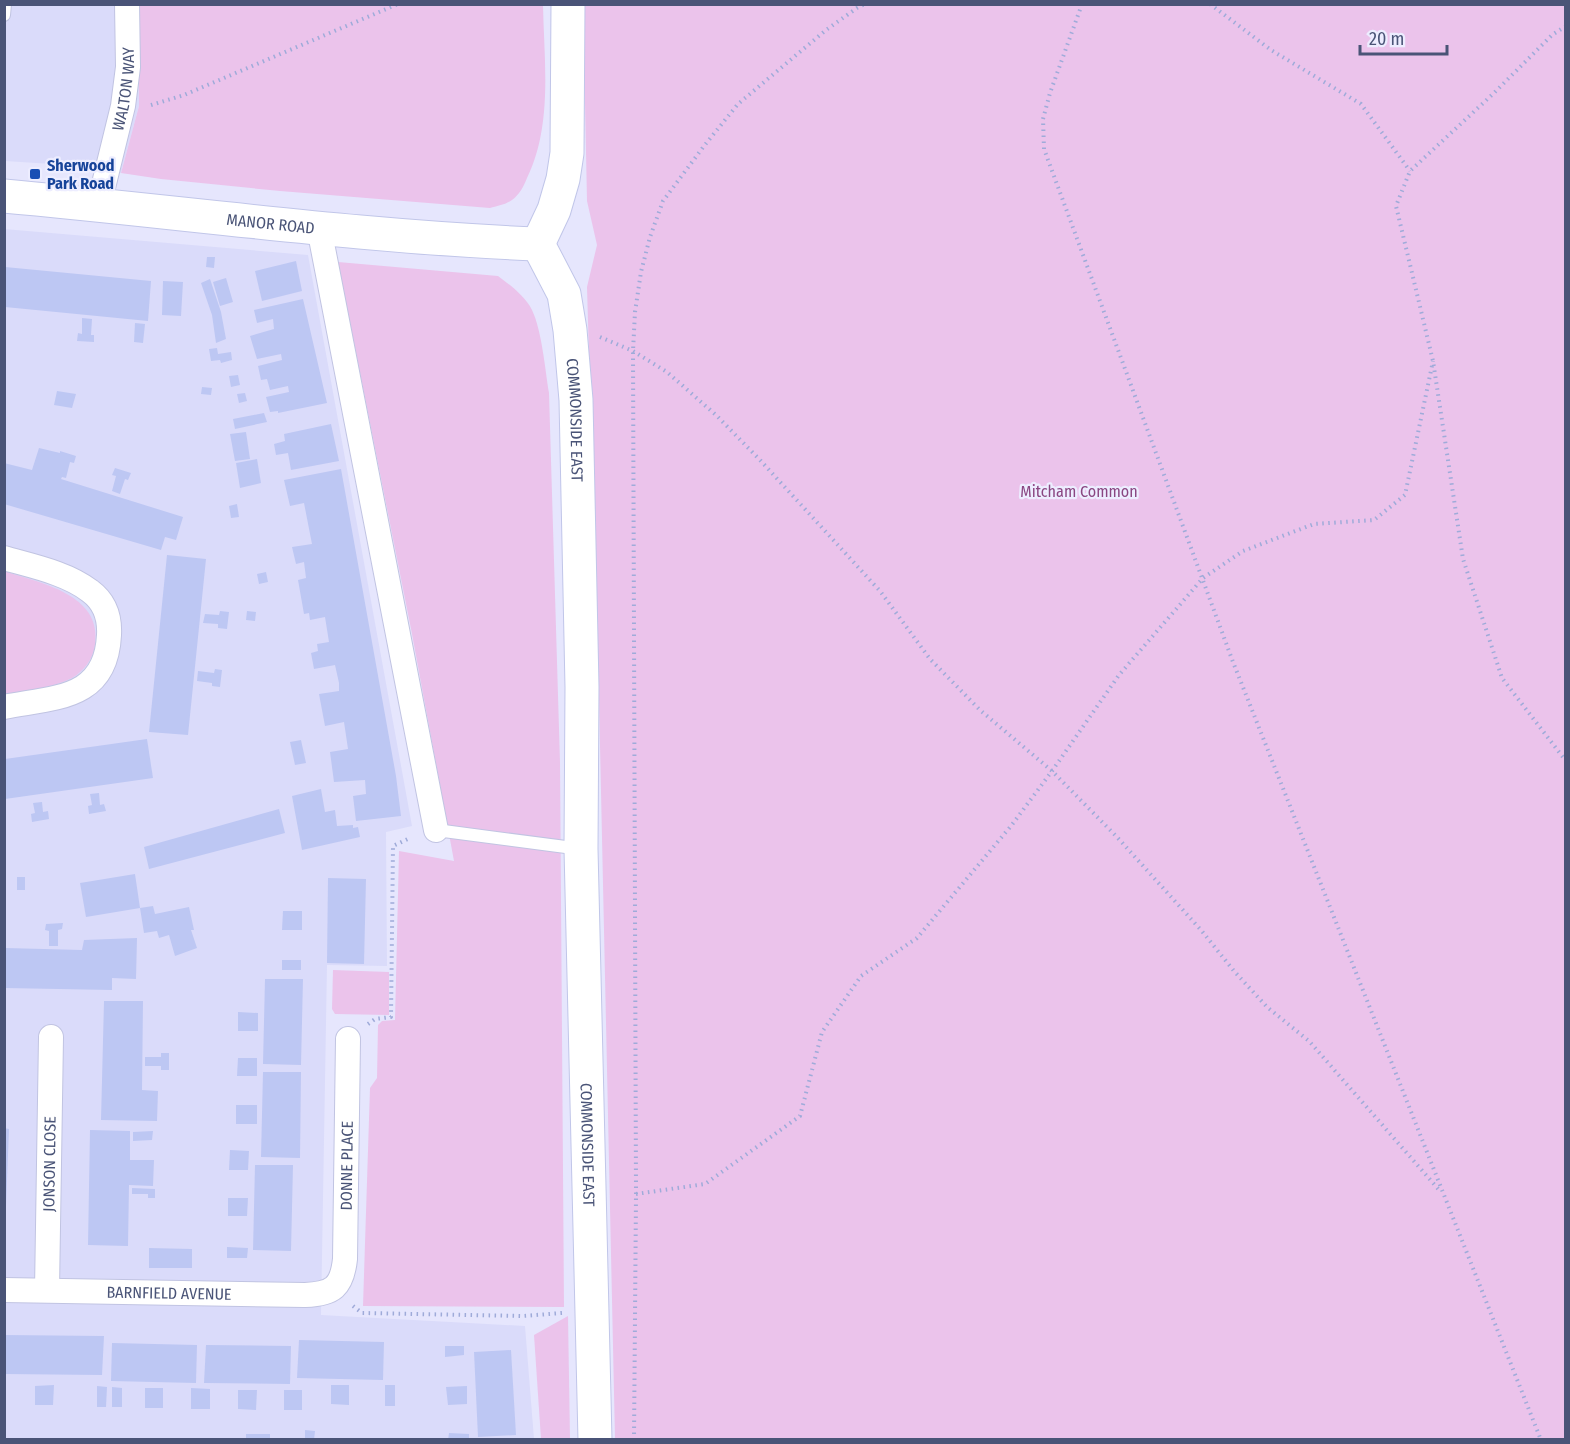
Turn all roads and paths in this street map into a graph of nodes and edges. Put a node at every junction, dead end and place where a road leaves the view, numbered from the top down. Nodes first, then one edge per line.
1 (5, 4) edge
2 (127, 4) edge
3 (398, 4) edge
4 (568, 4) edge
5 (865, 4) edge
6 (1082, 4) edge
7 (1210, 4) edge
8 (4, 15) edge
9 (1566, 26) edge
10 (123, 106) junction
11 (1410, 171) junction
12 (4, 196) edge
13 (99, 204) junction
14 (319, 228) junction
15 (538, 244) junction
16 (595, 335) dead end
17 (633, 351) junction
18 (1433, 361) junction
19 (4, 558) edge
20 (1203, 578) junction
21 (4, 707) edge
22 (1566, 761) edge
23 (1052, 771) junction
24 (436, 830) junction
25 (581, 849) junction
26 (51, 1037) dead end
27 (348, 1039) joint
28 (636, 1194) junction
29 (1443, 1194) junction
30 (4, 1290) edge
31 (47, 1290) junction
32 (332, 1290) junction
33 (593, 1310) junction
34 (595, 1440) edge
35 (634, 1440) edge
36 (1541, 1440) edge

1 - 8 lane
2 - 10 street, WALTON WAY
3 - 10 path
4 - 15 street
5 - 17 path
6 - 20 path
7 - 11 path
9 - 11 path
10 - 13 street, WALTON WAY
11 - 18 path
12 - 13 street, MANOR ROAD
13 - 14 street, MANOR ROAD
14 - 15 street, MANOR ROAD
14 - 24 street
15 - 25 street, COMMONSIDE EAST
16 - 17 path
17 - 23 path
17 - 28 path
18 - 20 path
18 - 22 path
19 - 21 street
20 - 23 path
20 - 29 path
23 - 28 path
23 - 29 path
24 - 25 lane
24 - 27 path
25 - 33 street, COMMONSIDE EAST
26 - 31 street, JONSON CLOSE
27 - 32 street, DONNE PLACE
28 - 35 path
29 - 36 path
30 - 31 street, BARNFIELD AVENUE
31 - 32 street, BARNFIELD AVENUE
32 - 33 path
33 - 34 street, COMMONSIDE EAST

